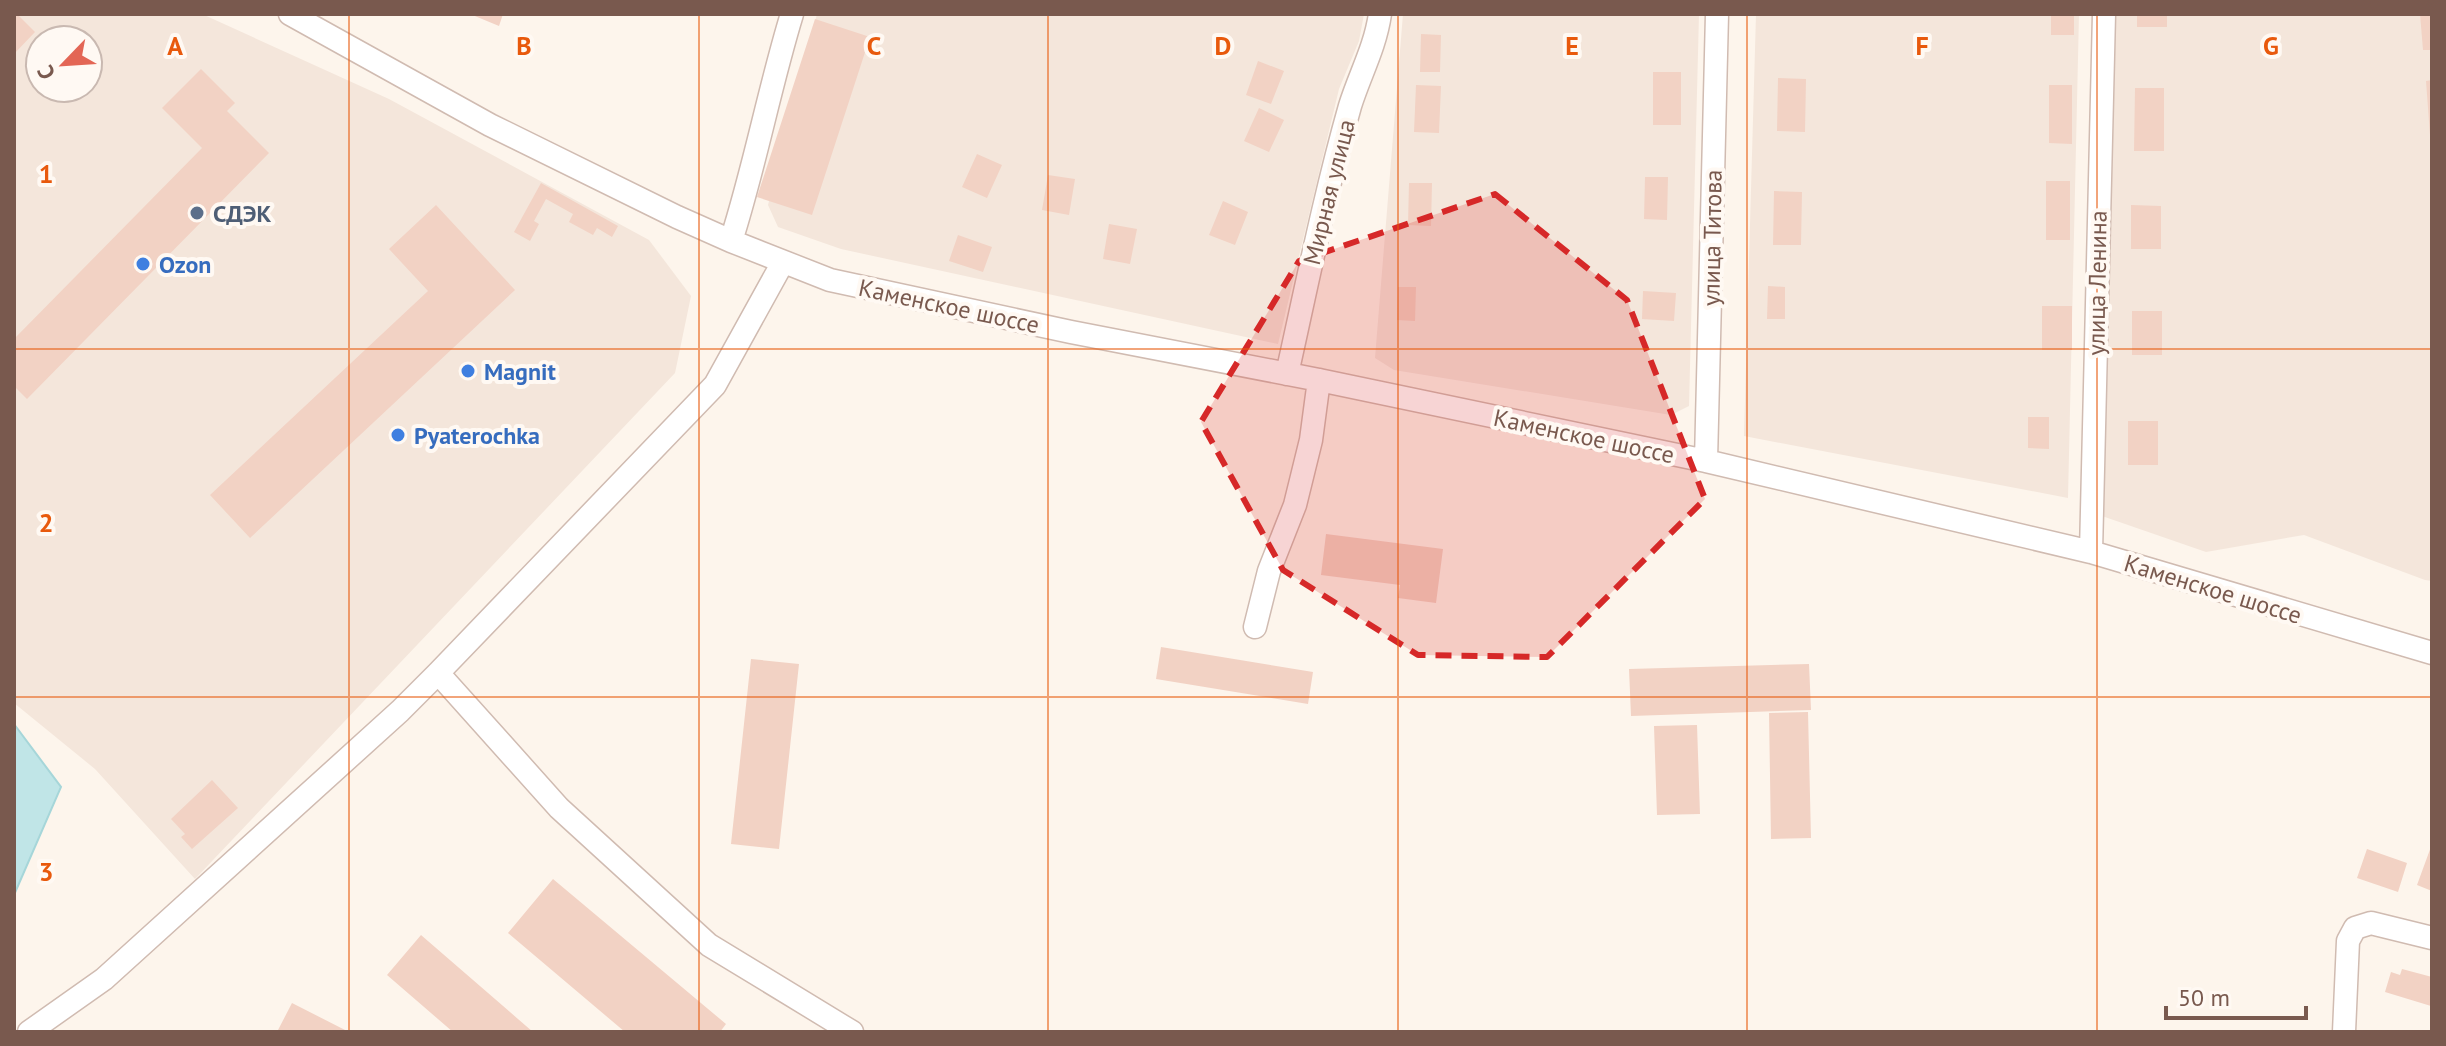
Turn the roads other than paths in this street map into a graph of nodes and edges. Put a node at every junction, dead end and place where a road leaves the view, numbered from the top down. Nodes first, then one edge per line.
1 (290, 14) edge
2 (792, 14) edge
3 (1380, 14) edge
4 (1717, 14) edge
5 (2104, 14) edge
6 (731, 241) junction
7 (783, 262) junction
8 (1287, 374) junction
9 (1319, 380) junction
10 (1706, 461) junction
11 (2091, 552) junction
12 (1255, 627) dead end
13 (2432, 653) edge
14 (438, 673) junction
15 (2432, 938) edge
16 (40, 1029) edge
17 (852, 1032) edge
18 (2344, 1032) edge

1 - 6 street, Каменское шоссе
2 - 6 street
3 - 8 street, Мирная улица
4 - 10 street, улица Титова
5 - 11 street, улица Ленина
6 - 7 street, Каменское шоссе
7 - 8 street, Каменское шоссе
7 - 14 street
8 - 9 street, Каменское шоссе
9 - 10 street, Каменское шоссе
9 - 12 street
10 - 11 street, Каменское шоссе
11 - 13 street, Каменское шоссе
14 - 16 street
14 - 17 street
15 - 18 street

